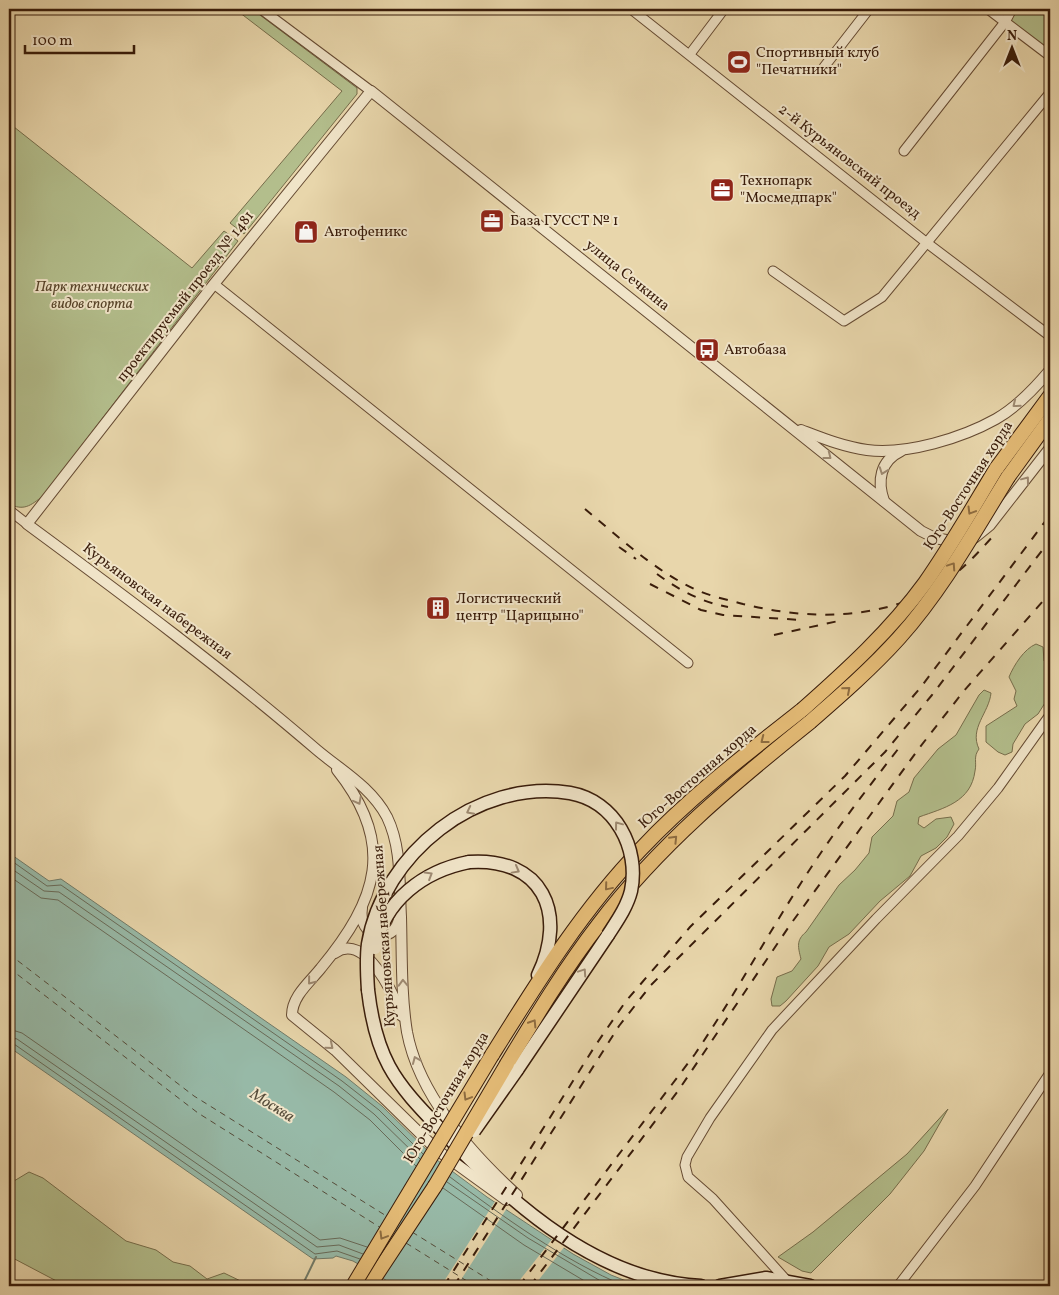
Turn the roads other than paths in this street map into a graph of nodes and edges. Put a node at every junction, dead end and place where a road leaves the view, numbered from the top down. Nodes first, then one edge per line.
1 (261, 9) edge
2 (631, 9) edge
3 (724, 9) edge
4 (869, 9) edge
5 (988, 9) edge
6 (1012, 9) edge
7 (1005, 22) junction
8 (690, 54) junction
9 (1050, 56) edge
10 (824, 67) dead end
11 (371, 91) junction
12 (1050, 93) edge
13 (904, 151) dead end
14 (927, 243) junction
15 (773, 271) dead end
16 (214, 284) junction
17 (1050, 336) edge
18 (1050, 370) edge
19 (1050, 396) edge
20 (1050, 419) edge
21 (790, 426) junction
22 (1050, 448) edge
23 (904, 450) junction
24 (1002, 473) junction
25 (884, 501) junction
26 (9, 510) edge
27 (27, 524) junction
28 (688, 663) dead end
29 (1050, 715) edge
30 (330, 761) junction
31 (363, 904) junction
32 (400, 908) junction
33 (332, 955) junction
34 (368, 990) junction
35 (520, 1010) junction
36 (407, 1031) junction
37 (512, 1067) junction
38 (1050, 1073) edge
39 (556, 1232) junction
40 (787, 1280) junction
41 (353, 1286) edge
42 (369, 1286) edge
43 (701, 1286) edge
44 (720, 1286) edge
45 (810, 1286) edge
46 (898, 1286) edge

1 - 11 street, улица Сечкина
2 - 8 street, 2-й Курьяновский проезд
3 - 8 street
4 - 10 street
5 - 7 street
6 - 7 street
7 - 9 street
7 - 13 street
8 - 14 street, 2-й Курьяновский проезд
11 - 16 street, проектируемый проезд № 1481
11 - 21 street, улица Сечкина
12 - 14 street
14 - 15 street
14 - 17 street, 2-й Курьяновский проезд
16 - 27 street, проектируемый проезд № 1481
16 - 28 street
18 -> 23 street
19 - 24 main road, Юго-Восточная хорда
20 - 24 main road, Юго-Восточная хорда
21 - 23 street
21 -> 25 street, улица Сечкина
25 -> 22 street, улица Сечкина
23 -> 25 street
24 -> 35 main road, Юго-Восточная хорда, bridge
37 -> 24 main road, Юго-Восточная хорда, bridge
26 - 27 street, Курьяновская набережная
27 - 30 street, Курьяновская набережная
29 - 40 street
30 -> 31 street, Курьяновская набережная
30 - 32 street, Курьяновская набережная
31 - 32 street
31 - 33 street, Курьяновская набережная
36 -> 32 street, Курьяновская набережная
33 - 36 street
33 -> 39 street, Курьяновская набережная
34 -> 35 main road, bridge
37 -> 34 main road, bridge
34 - 39 main road
35 -> 41 main road, Юго-Восточная хорда, bridge
39 -> 36 street, Курьяновская набережная
37 - 42 main road, Юго-Восточная хорда, bridge
38 - 46 street
39 - 43 main road, Курьяновская набережная
40 - 44 main road
40 - 45 main road

